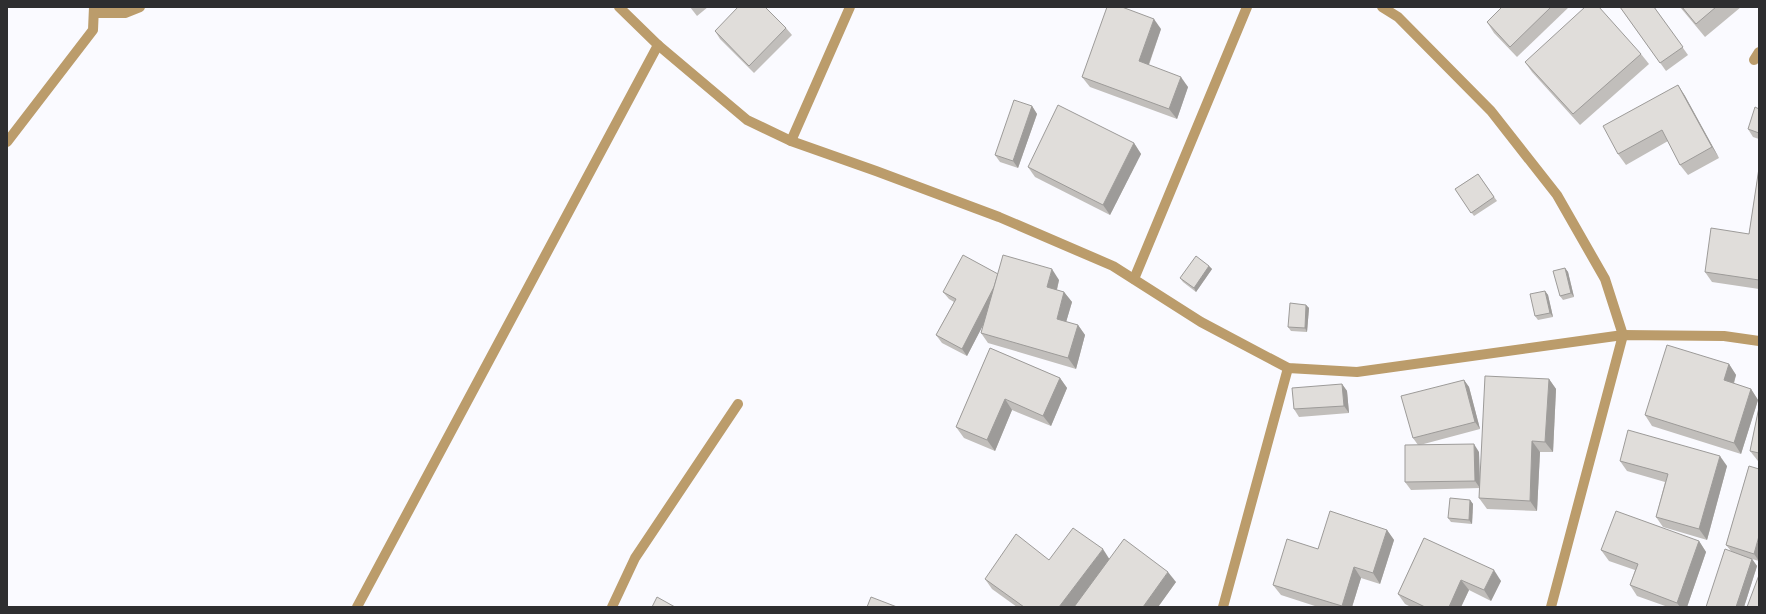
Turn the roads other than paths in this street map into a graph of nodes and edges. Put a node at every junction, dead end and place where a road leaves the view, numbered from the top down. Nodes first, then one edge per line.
1 (140, 7) edge
2 (619, 7) edge
3 (850, 7) edge
4 (1247, 7) edge
5 (1382, 7) edge
6 (94, 10) edge
7 (658, 45) junction
8 (790, 141) junction
9 (7, 142) edge
10 (1134, 279) junction
11 (1623, 335) junction
12 (1759, 341) edge
13 (1288, 368) junction
14 (738, 404) dead end
15 (357, 607) edge
16 (612, 607) edge
17 (1223, 607) edge
18 (1551, 607) edge

1 - 6 street
2 - 7 street
3 - 8 street
4 - 10 street
5 - 11 street
6 - 9 street
7 - 8 street
7 - 15 street
8 - 10 street
10 - 13 street
11 - 12 street
11 - 13 street
11 - 18 street
13 - 17 street
14 - 16 street

